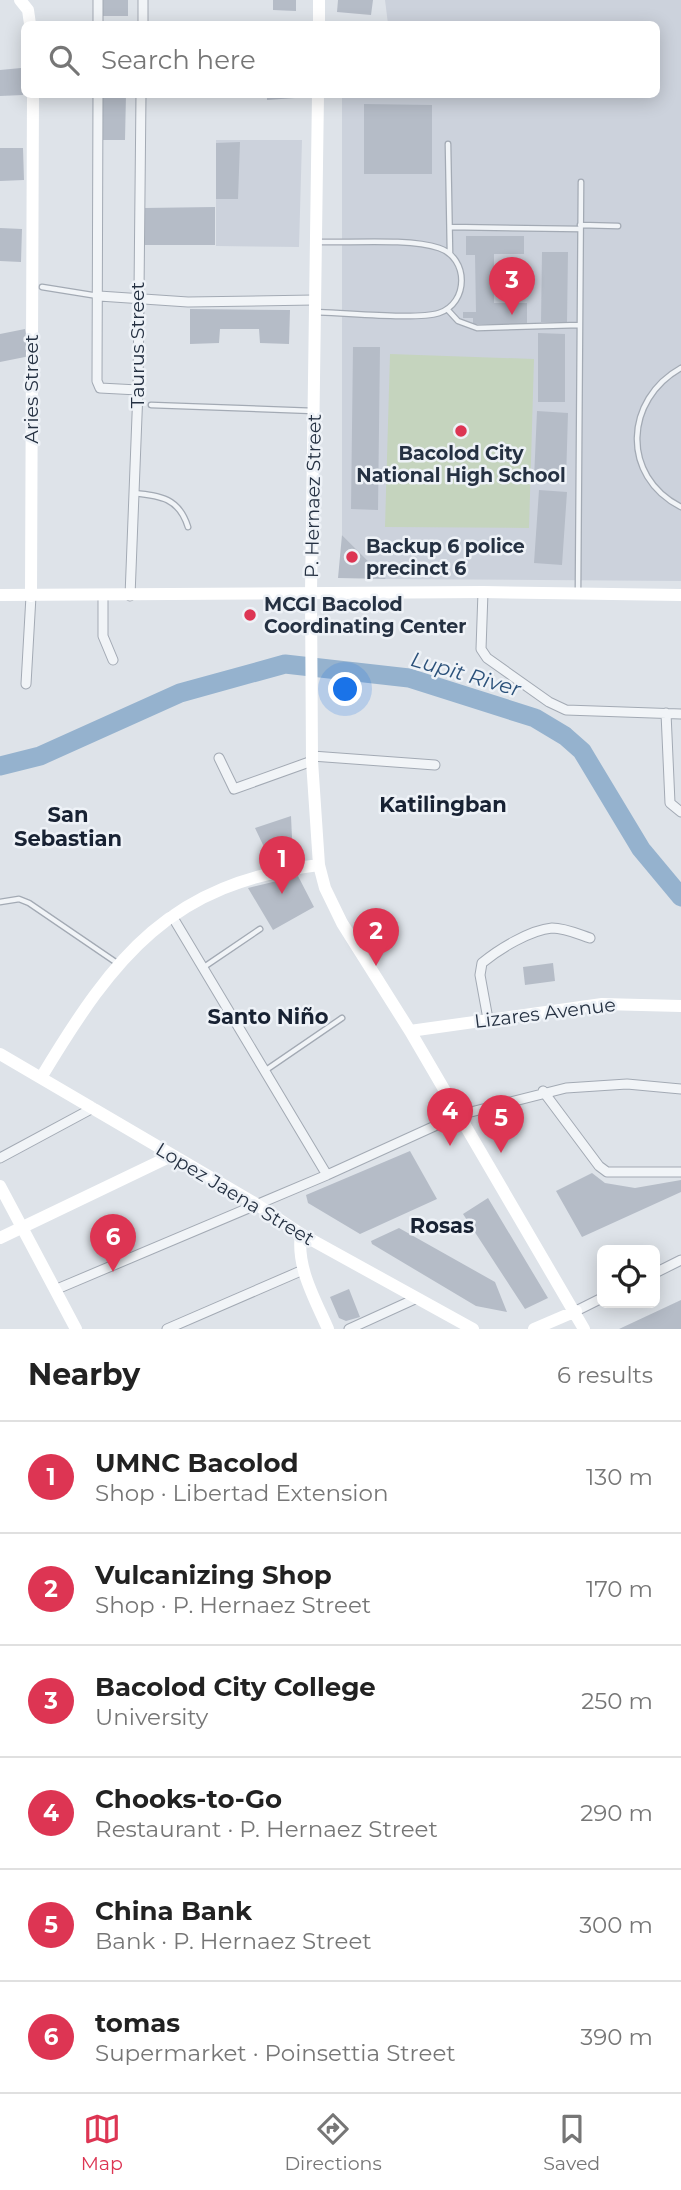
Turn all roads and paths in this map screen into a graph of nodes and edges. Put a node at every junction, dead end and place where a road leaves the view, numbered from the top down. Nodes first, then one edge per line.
1 (20, 0) edge
2 (98, 0) edge
3 (144, 0) edge
4 (319, 0) edge
5 (30, 21) edge
6 (98, 21) edge
7 (143, 21) edge
8 (319, 21) edge
9 (33, 98) edge
10 (98, 98) edge
11 (141, 98) edge
12 (318, 98) edge
13 (447, 144) dead end
14 (580, 182) dead end
15 (618, 226) dead end
16 (450, 227) junction
17 (580, 227) junction
18 (315, 242) junction
19 (450, 255) junction
20 (42, 287) dead end
21 (99, 296) junction
22 (137, 299) junction
23 (315, 306) junction
24 (447, 309) junction
25 (579, 325) junction
26 (681, 368) edge
27 (138, 390) junction
28 (151, 405) dead end
29 (314, 411) junction
30 (133, 493) junction
31 (681, 507) edge
32 (188, 527) dead end
33 (483, 592) junction
34 (311, 593) junction
35 (103, 594) junction
36 (578, 594) junction
37 (0, 595) edge
38 (681, 595) edge
39 (31, 596) junction
40 (130, 596) junction
41 (113, 660) dead end
42 (26, 684) dead end
43 (666, 713) junction
44 (681, 713) edge
45 (219, 758) dead end
46 (312, 758) junction
47 (435, 765) dead end
48 (681, 812) edge
49 (319, 865) junction
50 (0, 902) edge
51 (172, 916) junction
52 (260, 929) dead end
53 (590, 938) dead end
54 (118, 964) junction
55 (204, 968) junction
56 (681, 1006) edge
57 (342, 1018) dead end
58 (488, 1019) junction
59 (410, 1031) junction
60 (0, 1054) edge
61 (265, 1071) junction
62 (42, 1076) junction
63 (681, 1089) edge
64 (543, 1091) junction
65 (93, 1108) junction
66 (459, 1115) junction
67 (171, 1156) junction
68 (0, 1158) edge
69 (681, 1172) edge
70 (327, 1175) junction
71 (0, 1186) edge
72 (256, 1204) junction
73 (23, 1228) junction
74 (301, 1234) junction
75 (0, 1238) edge
76 (681, 1260) edge
77 (303, 1270) junction
78 (660, 1270) edge
79 (57, 1289) junction
80 (415, 1299) junction
81 (597, 1300) edge
82 (576, 1311) junction
83 (76, 1329) edge
84 (167, 1329) edge
85 (328, 1329) edge
86 (349, 1329) edge
87 (473, 1329) edge
88 (534, 1329) edge
89 (584, 1329) edge

1 - 5 main road
2 - 6 street
3 - 7 street
4 - 8 main road
9 - 39 main road, Aries Street
10 - 21 street
11 - 22 street, Taurus Street
12 - 18 main road, P. Hernaez Street
13 - 16 lane
14 - 17 lane
15 - 17 lane
16 - 17 lane
16 - 19 lane
17 - 25 lane
18 - 19 lane
18 - 23 main road, P. Hernaez Street
19 - 24 lane
20 - 21 lane
21 - 22 street
21 - 27 street
22 - 23 street
22 - 27 street, Taurus Street
23 - 24 lane
23 - 29 main road, P. Hernaez Street
24 - 25 lane
25 - 36 lane
26 - 31 lane
27 - 30 street, Taurus Street
28 - 29 lane
29 - 34 main road, P. Hernaez Street
30 - 32 lane
30 - 40 street, Taurus Street
33 - 34 main road
33 - 36 main road
33 - 43 street
34 - 40 main road
34 - 46 main road, P. Hernaez Street
35 - 39 main road
35 - 40 main road
35 - 41 street
36 - 38 main road
37 - 39 main road
39 - 42 street, Aries Street
43 - 44 street
43 - 48 street
45 - 46 street
46 - 47 street
46 - 49 main road, P. Hernaez Street
49 - 51 main road
49 - 59 main road, P. Hernaez Street
50 - 54 lane
51 - 54 main road
51 - 55 street
52 - 55 lane
53 - 58 street
54 - 62 main road
55 - 61 street
56 - 58 main road, Lizares Avenue
57 - 61 lane
58 - 59 main road, Lizares Avenue
59 - 66 main road, P. Hernaez Street
60 - 62 main road, Lopez Jaena Street
61 - 70 street
62 - 65 main road, Lopez Jaena Street
63 - 64 street
64 - 66 street
64 - 69 street
65 - 67 main road, Lopez Jaena Street
65 - 68 street
66 - 70 street
66 - 82 main road, P. Hernaez Street
67 - 72 main road, Lopez Jaena Street
67 - 73 main road
70 - 72 street
71 - 73 main road
72 - 74 main road, Lopez Jaena Street
72 - 79 street
73 - 75 main road
73 - 79 main road
74 - 77 main road
74 - 80 main road, Lopez Jaena Street
76 - 78 street
77 - 84 street
77 - 85 main road
79 - 83 main road
80 - 86 street
80 - 87 main road, Lopez Jaena Street
81 - 82 street
82 - 88 main road
82 - 89 main road, P. Hernaez Street

